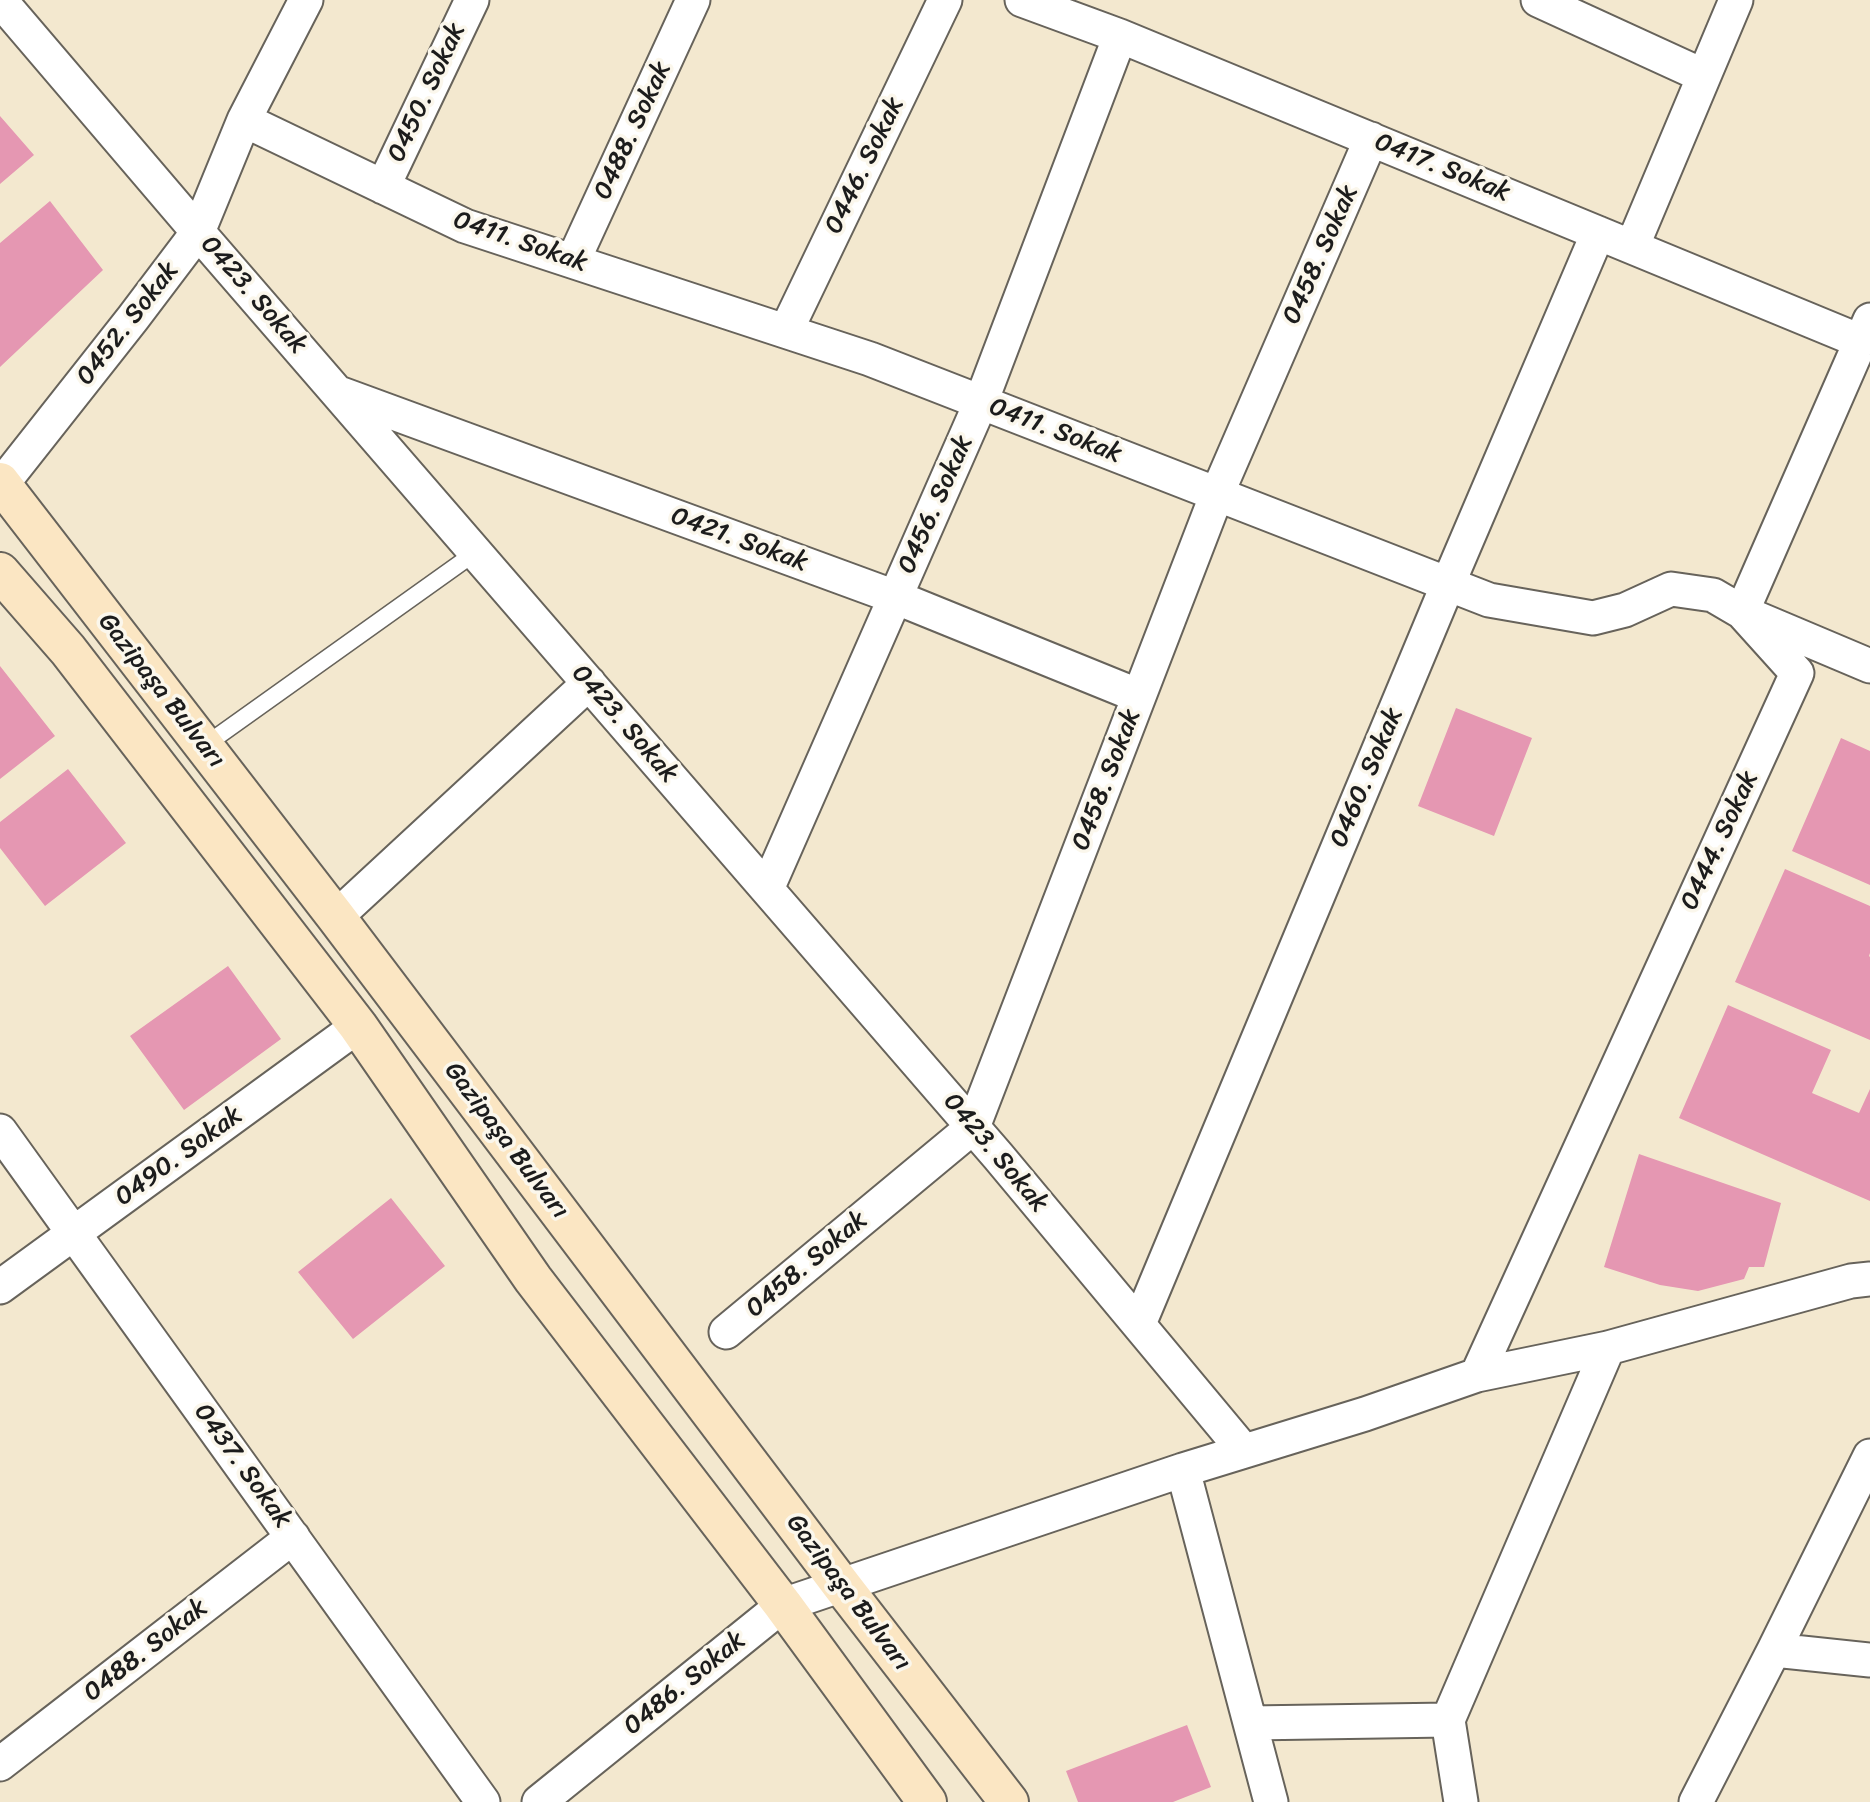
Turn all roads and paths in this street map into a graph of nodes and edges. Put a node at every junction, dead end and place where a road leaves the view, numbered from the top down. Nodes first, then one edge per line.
1 (0, 0) edge
2 (306, 0) edge
3 (471, 0) edge
4 (693, 0) edge
5 (945, 0) edge
6 (1022, 0) edge
7 (1538, 0) edge
8 (1736, 0) edge
9 (1120, 36) junction
10 (1704, 76) junction
11 (244, 120) junction
12 (1371, 139) junction
13 (383, 187) junction
14 (198, 232) junction
15 (1598, 233) junction
16 (1632, 247) junction
17 (573, 261) junction
18 (1865, 330) edge
19 (786, 331) junction
20 (337, 392) junction
21 (981, 402) junction
22 (1, 483) edge
23 (1217, 494) junction
24 (475, 552) junction
25 (0, 572) edge
26 (1448, 584) junction
27 (895, 597) junction
28 (1742, 612) junction
29 (1870, 666) edge
30 (589, 683) junction
31 (1139, 696) junction
32 (204, 746) junction
33 (767, 889) junction
34 (336, 917) junction
35 (358, 1026) junction
36 (973, 1127) junction
37 (0, 1131) edge
38 (74, 1234) junction
39 (1870, 1279) edge
40 (0, 1287) edge
41 (1139, 1324) junction
42 (726, 1332) dead end
43 (1608, 1348) junction
44 (1477, 1375) junction
45 (1244, 1451) junction
46 (1870, 1456) edge
47 (1183, 1470) junction
48 (293, 1537) junction
49 (842, 1586) junction
50 (782, 1605) junction
51 (1774, 1650) junction
52 (1870, 1660) edge
53 (1448, 1720) junction
54 (1250, 1723) junction
55 (0, 1764) edge
56 (483, 1802) edge
57 (539, 1802) edge
58 (927, 1802) edge
59 (1009, 1802) edge
60 (1271, 1802) edge
61 (1461, 1802) edge
62 (1696, 1802) edge

1 - 14 street, 0423. Sokak
2 - 11 street, 0452. Sokak
3 - 13 street, 0450. Sokak
4 - 17 street, 0488. Sokak
5 - 19 street, 0446. Sokak
6 - 9 street, 0417. Sokak
7 - 10 street
8 - 10 street
9 - 12 street, 0417. Sokak
9 - 21 street, 0456. Sokak
10 - 16 street
11 - 13 street, 0411. Sokak
11 - 14 street, 0452. Sokak
12 - 15 street, 0417. Sokak
12 - 23 street, 0458. Sokak
13 - 17 street, 0411. Sokak
14 - 20 street, 0423. Sokak
14 - 22 street, 0452. Sokak
15 - 16 street, 0417. Sokak
15 - 26 street, 0460. Sokak
16 - 18 street, 0417. Sokak
17 - 19 street, 0411. Sokak
18 - 28 street
19 - 21 street, 0411. Sokak
20 - 24 street, 0423. Sokak
20 - 27 street, 0421. Sokak
21 - 23 street, 0411. Sokak
21 - 27 street, 0456. Sokak
22 - 32 main road, Gazipaşa Bulvarı
23 - 26 street, 0411. Sokak
23 - 31 street, 0458. Sokak
24 - 30 street, 0423. Sokak
24 - 32 lane
25 - 35 main road, Gazipaşa Bulvarı
26 - 28 street, 0411. Sokak
26 - 41 street, 0460. Sokak
27 - 31 street, 0421. Sokak
27 - 33 street, 0456. Sokak
28 - 29 street, 0411. Sokak
28 - 44 street, 0444. Sokak
30 - 33 street, 0423. Sokak
30 - 34 street
31 - 36 street, 0458. Sokak
32 - 34 main road, Gazipaşa Bulvarı
33 - 36 street, 0423. Sokak
34 - 49 main road, Gazipaşa Bulvarı
35 - 38 street, 0490. Sokak
35 - 50 main road, Gazipaşa Bulvarı
36 - 41 street, 0423. Sokak
36 - 42 street, 0458. Sokak
37 - 38 street, 0437. Sokak
38 - 40 street, 0490. Sokak
38 - 48 street, 0437. Sokak
39 - 43 street, 0486. Sokak
41 - 45 street, 0423. Sokak
43 - 44 street, 0486. Sokak
43 - 53 street
44 - 45 street, 0486. Sokak
45 - 47 street, 0486. Sokak
46 - 51 street
47 - 49 street, 0486. Sokak
47 - 54 street
48 - 55 street, 0488. Sokak
48 - 56 street, 0437. Sokak
49 - 50 street, 0486. Sokak
49 - 59 main road, Gazipaşa Bulvarı
50 - 57 street, 0486. Sokak
50 - 58 main road, Gazipaşa Bulvarı
51 - 52 street
51 - 62 street
53 - 54 street
53 - 61 street
54 - 60 street

